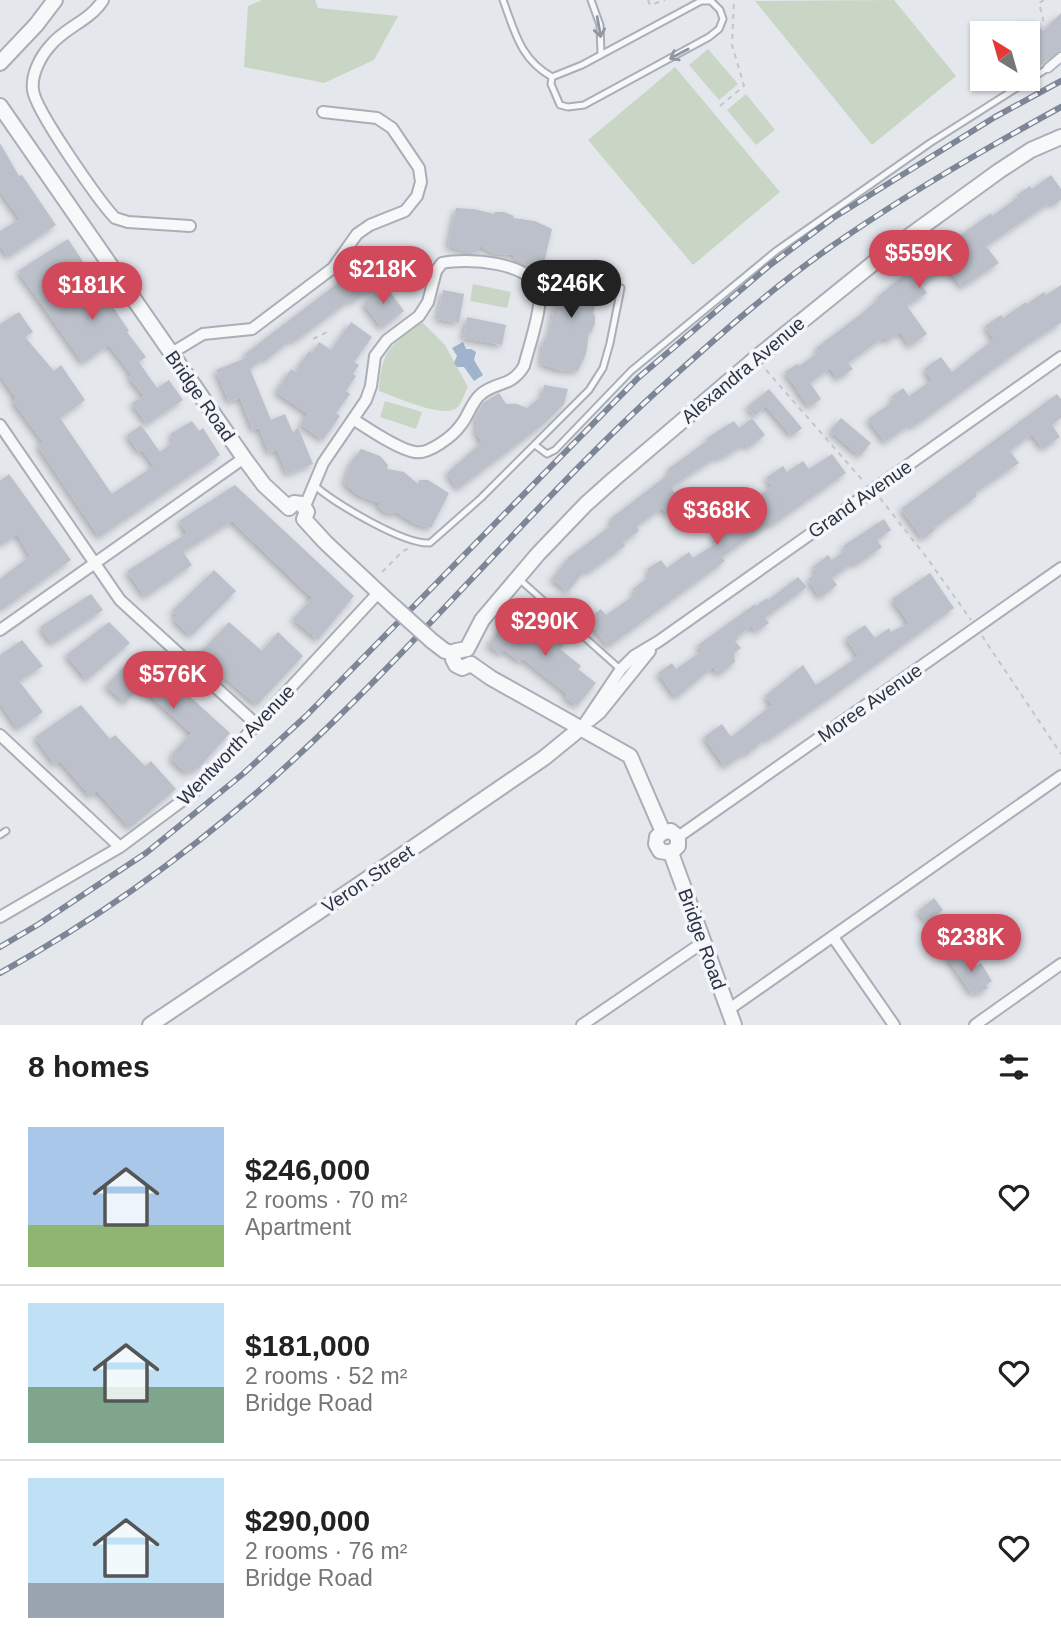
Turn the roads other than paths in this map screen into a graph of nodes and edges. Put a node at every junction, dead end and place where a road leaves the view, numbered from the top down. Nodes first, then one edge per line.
1 (55, 0) edge
2 (103, 0) edge
3 (503, 0) edge
4 (591, 0) edge
5 (601, 54) junction
6 (1061, 57) edge
7 (0, 63) edge
8 (1048, 68) joint
9 (552, 77) junction
10 (0, 106) edge
11 (323, 112) dead end
12 (1061, 137) edge
13 (190, 226) dead end
14 (621, 288) dead end
15 (170, 354) junction
16 (1061, 357) edge
17 (354, 419) junction
18 (0, 425) edge
19 (535, 445) junction
20 (244, 458) junction
21 (315, 486) junction
22 (304, 512) junction
23 (95, 563) junction
24 (1061, 568) edge
25 (518, 578) junction
26 (379, 592) junction
27 (0, 630) edge
28 (659, 641) junction
29 (461, 651) junction
30 (621, 669) junction
31 (257, 725) junction
32 (582, 727) junction
33 (0, 735) edge
34 (1061, 776) edge
35 (663, 832) junction
36 (678, 837) junction
37 (120, 847) junction
38 (671, 853) junction
39 (0, 917) edge
40 (832, 937) junction
41 (702, 943) junction
42 (1061, 964) edge
43 (728, 1010) junction
44 (150, 1025) edge
45 (582, 1025) edge
46 (734, 1025) edge
47 (894, 1025) edge
48 (975, 1025) edge

1 - 7 street
2 - 13 street
3 - 9 lane
4 -> 5 lane
5 - 9 lane
5 -> 9 lane
6 - 8 street
8 - 19 lane
10 - 15 street, Bridge Road
11 - 15 street
12 - 25 street, Alexandra Avenue
14 - 19 lane
15 - 20 street, Bridge Road
16 - 28 street, Grand Avenue
17 - 17 street
17 - 21 street
18 - 23 street
19 - 21 lane
20 - 22 street, Bridge Road
20 - 23 street
21 - 22 street
22 - 26 street
23 - 27 street
23 - 31 street
24 - 36 street, Moree Avenue
25 - 29 street, Alexandra Avenue
25 - 30 lane
26 - 29 street, bridge
26 - 31 street, Wentworth Avenue
28 - 30 street, Grand Avenue
28 - 32 street, Grand Avenue
29 - 32 street
30 - 32 street, Grand Avenue
31 - 37 street, Wentworth Avenue
32 - 35 street
32 - 44 street, Veron Street
33 - 37 street
34 - 40 street
35 - 36 street
35 - 38 street
36 - 38 street
37 - 39 street, Wentworth Avenue
38 - 41 street, Bridge Road
40 - 43 street
40 - 47 street
41 - 43 street, Bridge Road
41 - 45 street
42 - 48 street
43 - 46 street, Bridge Road

